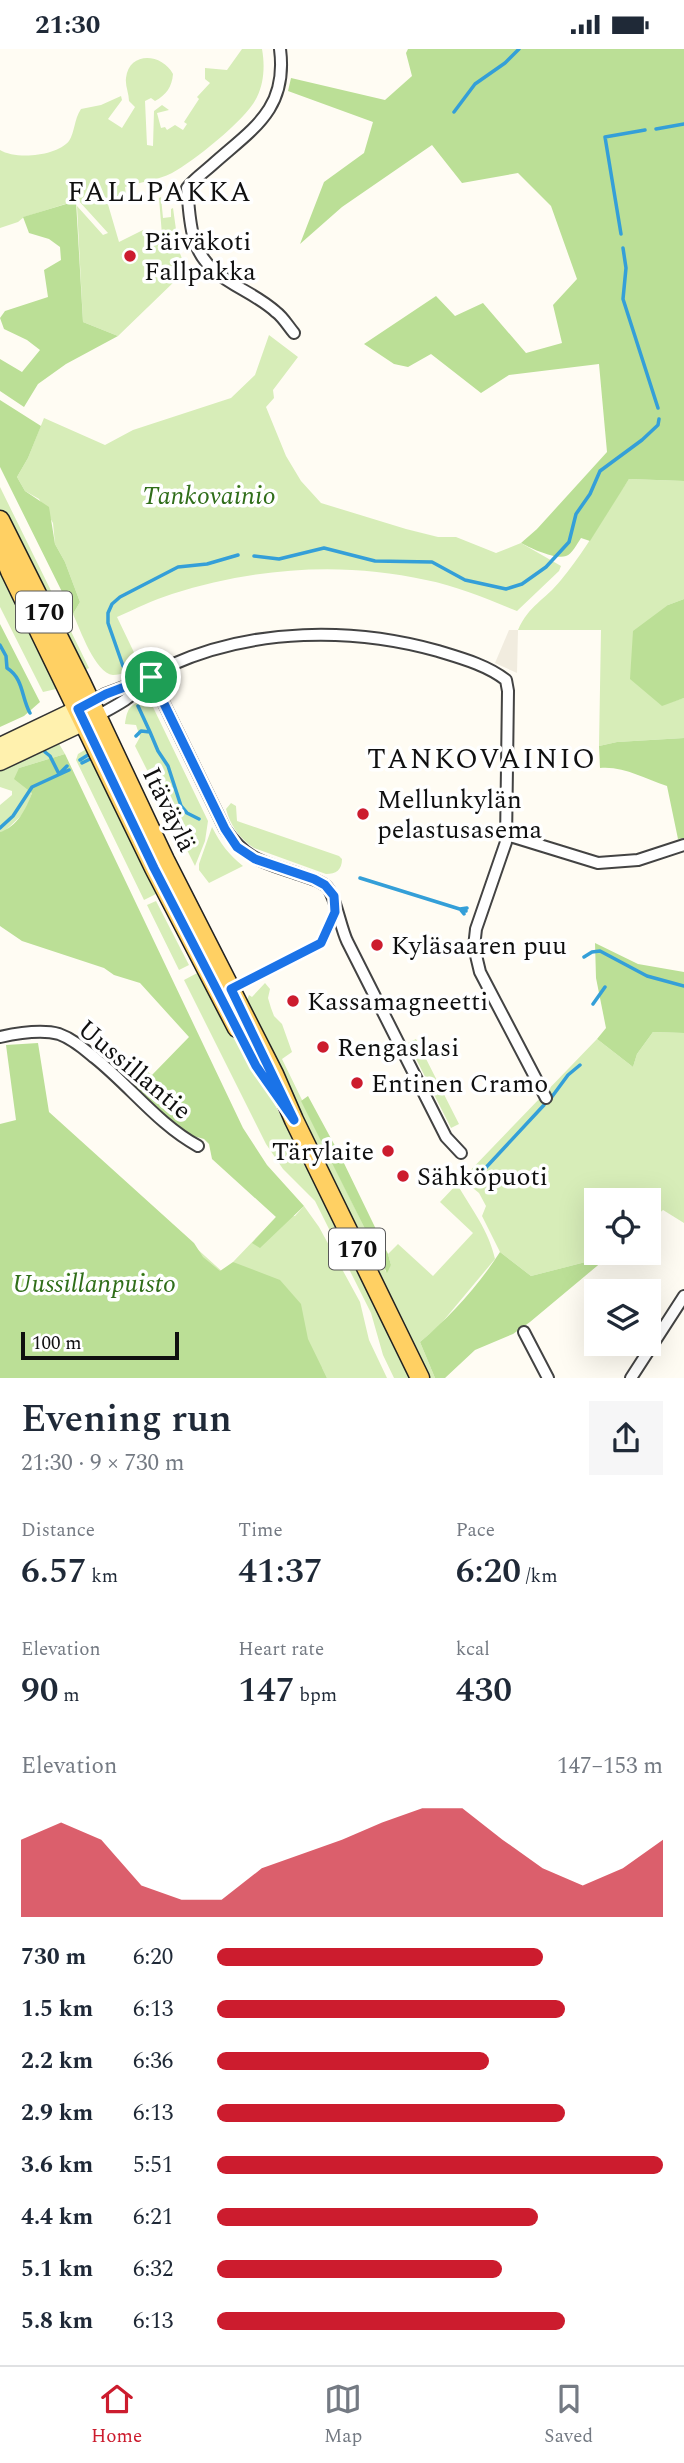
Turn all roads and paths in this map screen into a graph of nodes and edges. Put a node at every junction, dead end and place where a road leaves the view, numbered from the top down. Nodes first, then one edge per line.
1 (280, 49) edge
2 (294, 333) dead end
3 (0, 520) edge
4 (0, 546) edge
5 (151, 677) junction
6 (88, 713) junction
7 (0, 746) edge
8 (0, 762) edge
9 (507, 835) junction
10 (684, 848) edge
11 (335, 912) junction
12 (225, 991) junction
13 (0, 1037) edge
14 (546, 1098) dead end
15 (198, 1146) dead end
16 (461, 1153) dead end
17 (684, 1296) edge
18 (680, 1312) edge
19 (524, 1332) dead end
20 (419, 1378) edge
21 (548, 1378) edge
22 (631, 1378) edge

1 - 2 street
3 - 6 main road, Itäväylä / 170
4 - 6 main road, Itäväylä / 170
5 - 6 street
5 - 9 street
5 - 11 street
6 - 7 main road
6 - 8 main road
6 - 12 main road, Itäväylä / 170
9 - 10 street
9 - 14 street
11 - 12 lane
11 - 16 street
12 - 20 main road, Itäväylä / 170
13 - 15 street, Uussillantie
17 - 18 street
18 - 22 street
19 - 21 street

